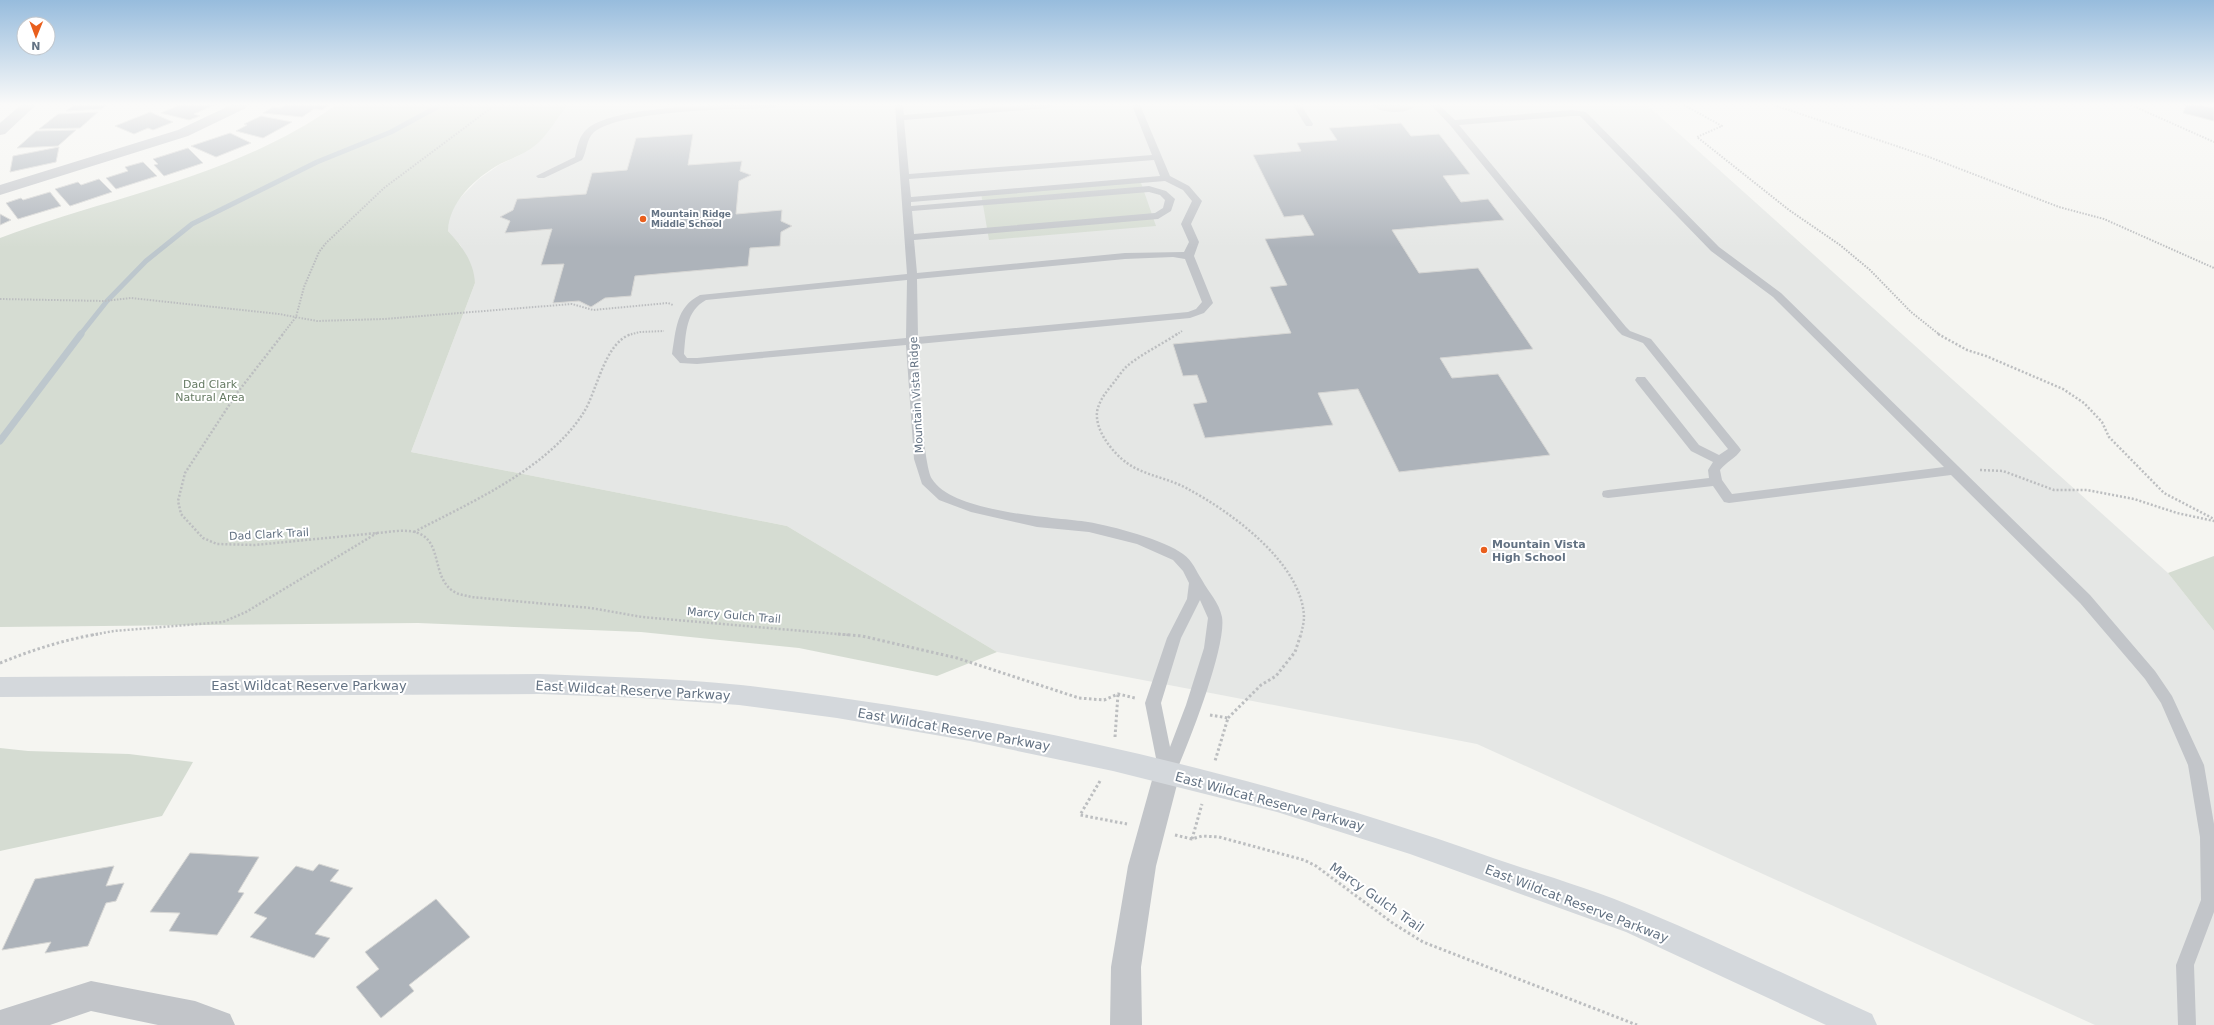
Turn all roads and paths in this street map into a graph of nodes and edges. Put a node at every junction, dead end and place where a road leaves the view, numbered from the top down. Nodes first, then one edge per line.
1 (117, 153) edge
2 (431, 153) edge
3 (581, 153) edge
4 (903, 153) edge
5 (1155, 153) edge
6 (1477, 153) edge
7 (1622, 153) edge
8 (1716, 153) edge
9 (1917, 153) edge
10 (1157, 157) junction
11 (541, 176) dead end
12 (905, 177) junction
13 (1166, 178) junction
14 (0, 190) edge
15 (907, 205) junction
16 (909, 237) junction
17 (1189, 256) junction
18 (2214, 268) edge
19 (912, 277) junction
20 (0, 298) edge
21 (1208, 303) junction
22 (685, 310) junction
23 (296, 317) junction
24 (682, 330) junction
25 (912, 342) junction
26 (1641, 380) dead end
27 (1720, 461) junction
28 (1954, 470) junction
29 (1716, 480) junction
30 (1608, 494) dead end
31 (2214, 520) edge
32 (414, 532) junction
33 (377, 533) junction
34 (1196, 583) junction
35 (0, 663) edge
36 (0, 687) edge
37 (1118, 694) junction
38 (1153, 703) junction
39 (1192, 711) junction
40 (1228, 718) junction
41 (1113, 760) junction
42 (1167, 773) junction
43 (1208, 783) junction
44 (1152, 829) junction
45 (1192, 839) junction
46 (2212, 903) edge
47 (2, 1025) edge
48 (219, 1025) edge
49 (1126, 1025) edge
50 (1637, 1025) edge
51 (1861, 1025) edge
52 (2187, 1025) edge

1 - 14 street
2 - 23 path, Dad Clark Trail
3 - 11 lane
4 - 12 lane, Mountain Vista Ridge
5 - 10 lane
6 - 27 lane
7 - 28 lane
8 - 31 path
9 - 18 path
10 - 12 lane
10 - 13 lane
12 - 15 lane, Mountain Vista Ridge
13 - 15 lane
13 - 17 lane
15 - 16 lane, Mountain Vista Ridge
15 - 16 lane
16 - 19 lane, Mountain Vista Ridge
17 - 19 lane
17 - 21 lane
19 - 22 lane
19 - 25 lane, Mountain Vista Ridge
20 - 23 path
21 - 25 lane
21 - 40 path
22 - 23 path
22 - 24 lane
23 - 33 path, Dad Clark Trail
24 - 25 lane
24 - 32 path
25 - 34 lane, Mountain Vista Ridge
26 - 27 lane
27 - 29 lane
28 - 29 lane
28 - 31 path
28 - 46 lane
29 - 30 lane
32 - 33 path, Marcy Gulch Trail
32 - 37 path, Marcy Gulch Trail
33 - 35 path
34 - 38 lane
34 - 39 lane, Mountain Vista Ridge
36 - 41 main road, East Wildcat Reserve Parkway
37 - 38 path
37 - 41 path, Marcy Gulch Trail
38 - 42 lane
39 - 40 path
39 - 42 lane, Mountain Vista Ridge
40 - 43 path
41 - 42 main road, East Wildcat Reserve Parkway
41 - 44 path, Marcy Gulch Trail
42 - 43 main road, East Wildcat Reserve Parkway
42 - 44 street
43 - 45 path
43 - 51 main road, East Wildcat Reserve Parkway
44 - 45 path, Marcy Gulch Trail
44 - 49 street
45 - 50 path, Marcy Gulch Trail
46 - 52 lane
47 - 48 street

